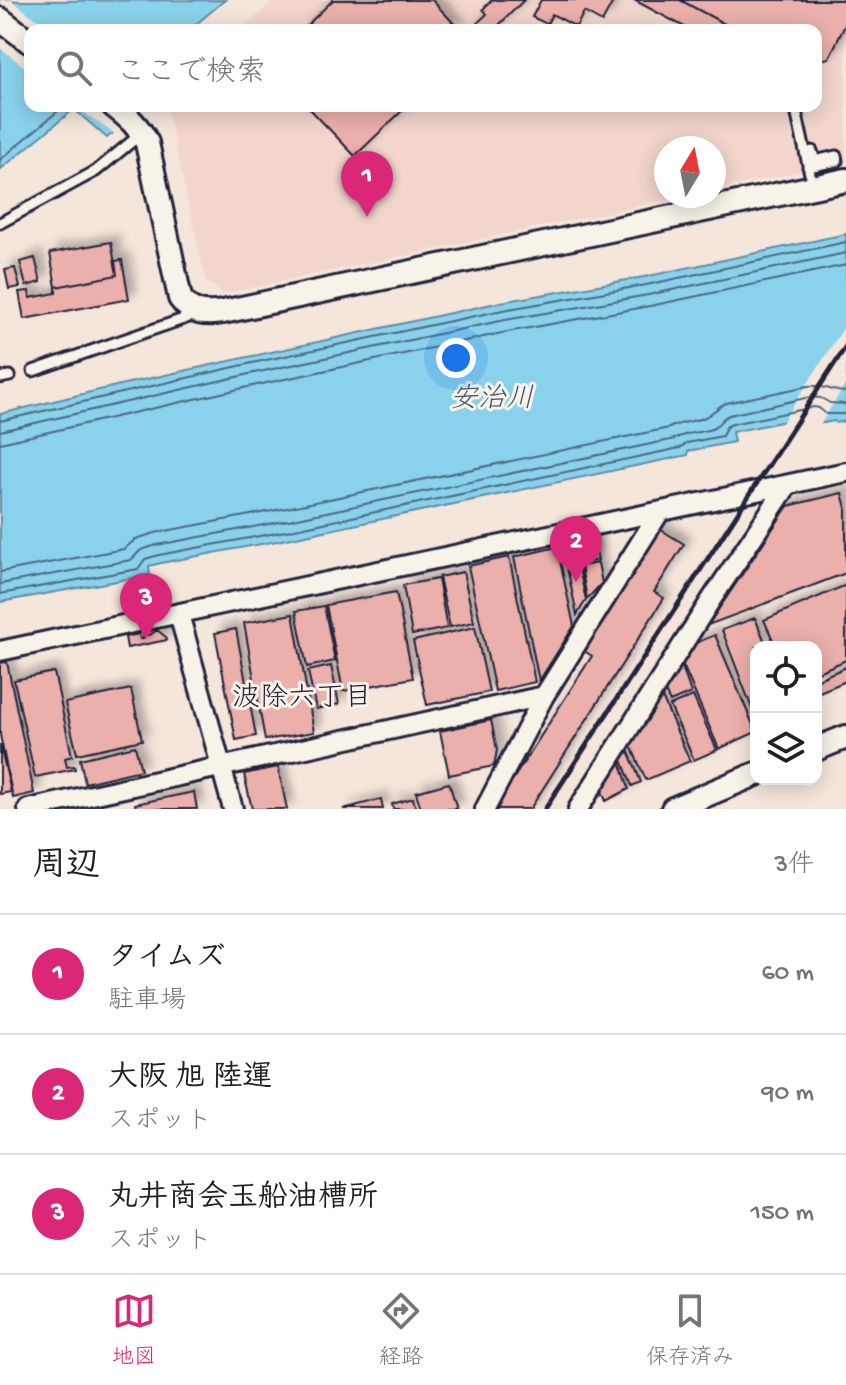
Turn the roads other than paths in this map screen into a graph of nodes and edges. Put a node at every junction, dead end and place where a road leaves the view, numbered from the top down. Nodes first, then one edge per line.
1 (0, 19) edge
2 (24, 37) edge
3 (121, 112) edge
4 (796, 112) edge
5 (138, 127) junction
6 (812, 151) dead end
7 (846, 180) edge
8 (0, 223) edge
9 (202, 313) junction
10 (33, 371) dead end
11 (846, 472) edge
12 (787, 486) junction
13 (659, 513) junction
14 (179, 614) junction
15 (0, 651) edge
16 (544, 696) junction
17 (846, 737) edge
18 (822, 747) edge
19 (221, 767) junction
20 (750, 777) edge
21 (704, 803) edge
22 (28, 809) edge
23 (233, 809) edge
24 (485, 809) edge
25 (578, 809) edge
26 (673, 809) edge

1 - 2 street
3 - 5 street
4 - 6 lane
5 - 8 lane
5 - 9 street
7 - 9 street
9 - 10 lane
11 - 12 street
12 - 13 street
12 - 25 street
13 - 14 street
13 - 16 street
14 - 15 street
14 - 19 street
16 - 19 street
16 - 24 street
17 - 18 street
19 - 22 street
19 - 23 street
20 - 21 street
21 - 26 street

